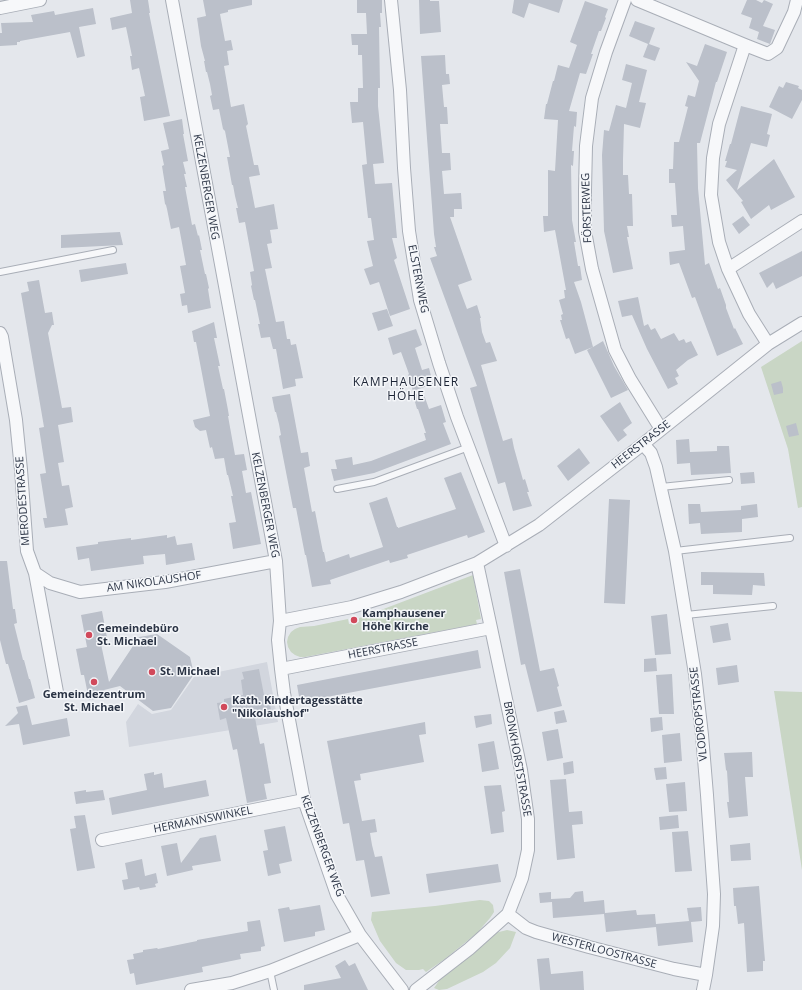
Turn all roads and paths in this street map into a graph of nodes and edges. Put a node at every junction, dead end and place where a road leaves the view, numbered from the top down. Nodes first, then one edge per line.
1 (40, 0) edge
2 (172, 0) edge
3 (392, 0) edge
4 (625, 0) edge
5 (637, 0) edge
6 (797, 0) edge
7 (0, 8) edge
8 (744, 45) junction
9 (802, 221) edge
10 (113, 250) dead end
11 (728, 269) junction
12 (0, 272) edge
13 (802, 323) edge
14 (0, 333) edge
15 (768, 344) junction
16 (661, 429) junction
17 (643, 444) junction
18 (469, 447) junction
19 (729, 480) dead end
20 (661, 487) junction
21 (337, 489) dead end
22 (790, 538) dead end
23 (506, 546) junction
24 (675, 550) junction
25 (276, 561) junction
26 (477, 563) junction
27 (35, 574) junction
28 (774, 606) dead end
29 (686, 614) junction
30 (280, 621) junction
31 (491, 628) junction
32 (281, 669) junction
33 (57, 692) dead end
34 (304, 800) junction
35 (102, 840) dead end
36 (508, 914) junction
37 (360, 935) junction
38 (270, 971) junction
39 (706, 975) junction
40 (191, 990) edge
41 (274, 990) edge
42 (402, 990) edge
43 (416, 990) edge
44 (702, 990) edge

1 - 7 street
2 - 25 street, KELZENBERGER WEG
3 - 18 street, ELSTERNWEG
4 - 16 street, FÖRSTERWEG
5 - 8 street
6 - 8 street
8 - 11 street
9 - 11 street
10 - 12 lane
11 - 15 street
13 - 15 street, HEERSTRASSE
14 - 27 street, MERODESTRASSE
15 - 16 street, HEERSTRASSE
16 - 17 street, HEERSTRASSE
17 - 20 street, VLODROPSTRASSE
17 - 23 street, HEERSTRASSE
18 - 21 lane
18 - 23 street, ELSTERNWEG
19 - 20 lane
20 - 24 street, VLODROPSTRASSE
22 - 24 lane
23 - 26 street, HEERSTRASSE
24 - 29 street, VLODROPSTRASSE
25 - 27 street, AM NIKOLAUSHOF
25 - 30 street, KELZENBERGER WEG
26 - 30 street, HEERSTRASSE
26 - 31 street
27 - 33 street, MERODESTRASSE
28 - 29 lane
29 - 39 street, VLODROPSTRASSE
30 - 32 street, KELZENBERGER WEG
31 - 32 street, HEERSTRASSE
31 - 36 street, BRONKHORSTSTRASSE
32 - 34 street, KELZENBERGER WEG
34 - 35 street, HERMANNSWINKEL
34 - 37 street, KELZENBERGER WEG
36 - 39 street, WESTERLOOSTRASSE
36 - 43 street, BRONKHORSTSTRASSE
37 - 38 street
37 - 42 street, KELZENBERGER WEG
38 - 40 street
38 - 41 lane
39 - 44 street, VLODROPSTRASSE

